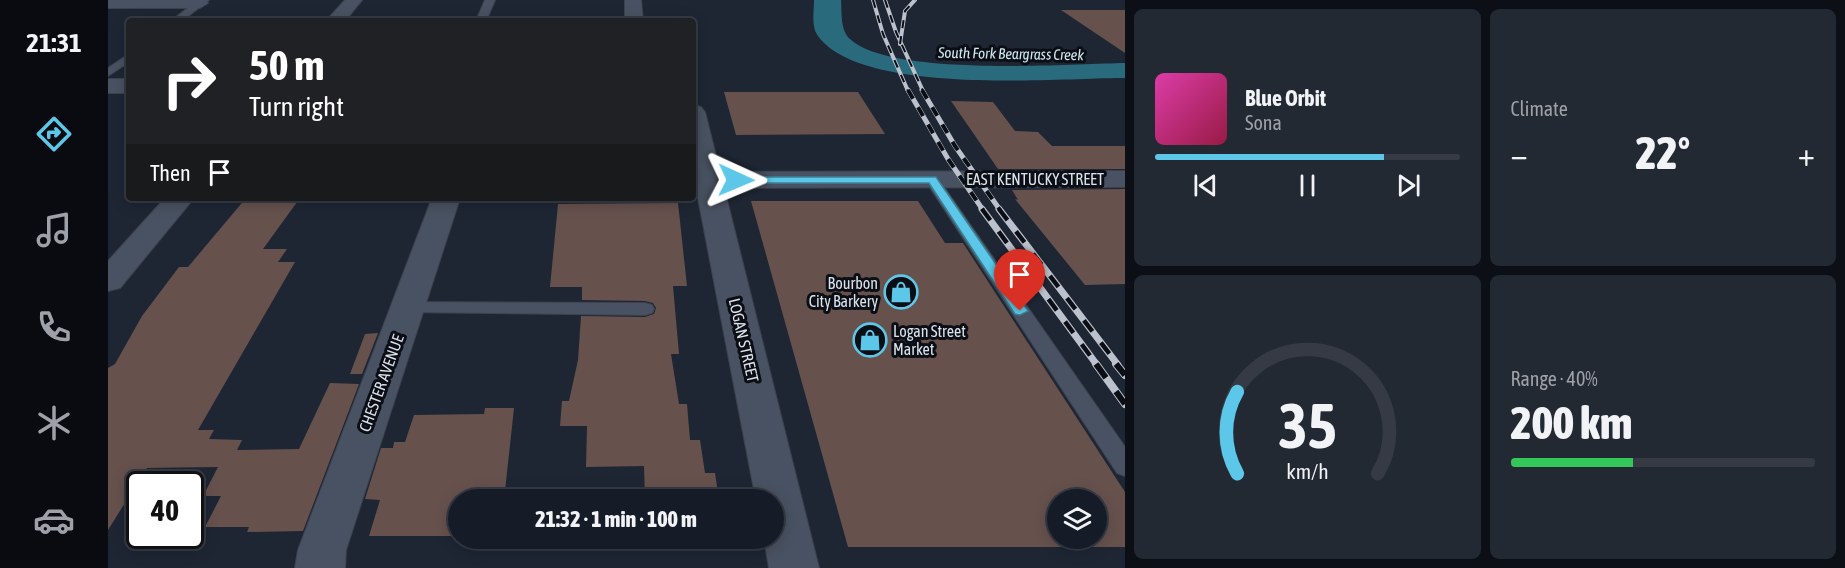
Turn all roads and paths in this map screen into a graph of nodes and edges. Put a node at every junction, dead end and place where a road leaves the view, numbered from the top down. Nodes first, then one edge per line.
1 (354, 0) edge
2 (490, 0) edge
3 (633, 0) edge
4 (202, 2) edge
5 (108, 3) edge
6 (180, 18) edge
7 (338, 18) edge
8 (482, 18) edge
9 (634, 18) edge
10 (126, 59) edge
11 (108, 73) edge
12 (108, 86) edge
13 (126, 86) edge
14 (696, 138) edge
15 (1125, 179) edge
16 (701, 180) edge
17 (932, 180) junction
18 (177, 201) edge
19 (445, 201) edge
20 (108, 282) edge
21 (408, 308) junction
22 (645, 309) dead end
23 (1125, 466) edge
24 (320, 568) edge
25 (794, 568) edge

1 - 7 street
2 - 8 lane
3 - 9 street
4 - 5 street
4 - 6 lane
10 - 11 lane
12 - 13 street
14 - 16 street, LOGAN STREET
15 - 17 street, EAST KENTUCKY STREET
16 - 17 street, EAST KENTUCKY STREET
16 - 25 street, LOGAN STREET
17 - 23 lane
18 - 20 street
19 - 21 street, CHESTER AVENUE
21 - 22 lane
21 - 24 street, CHESTER AVENUE

